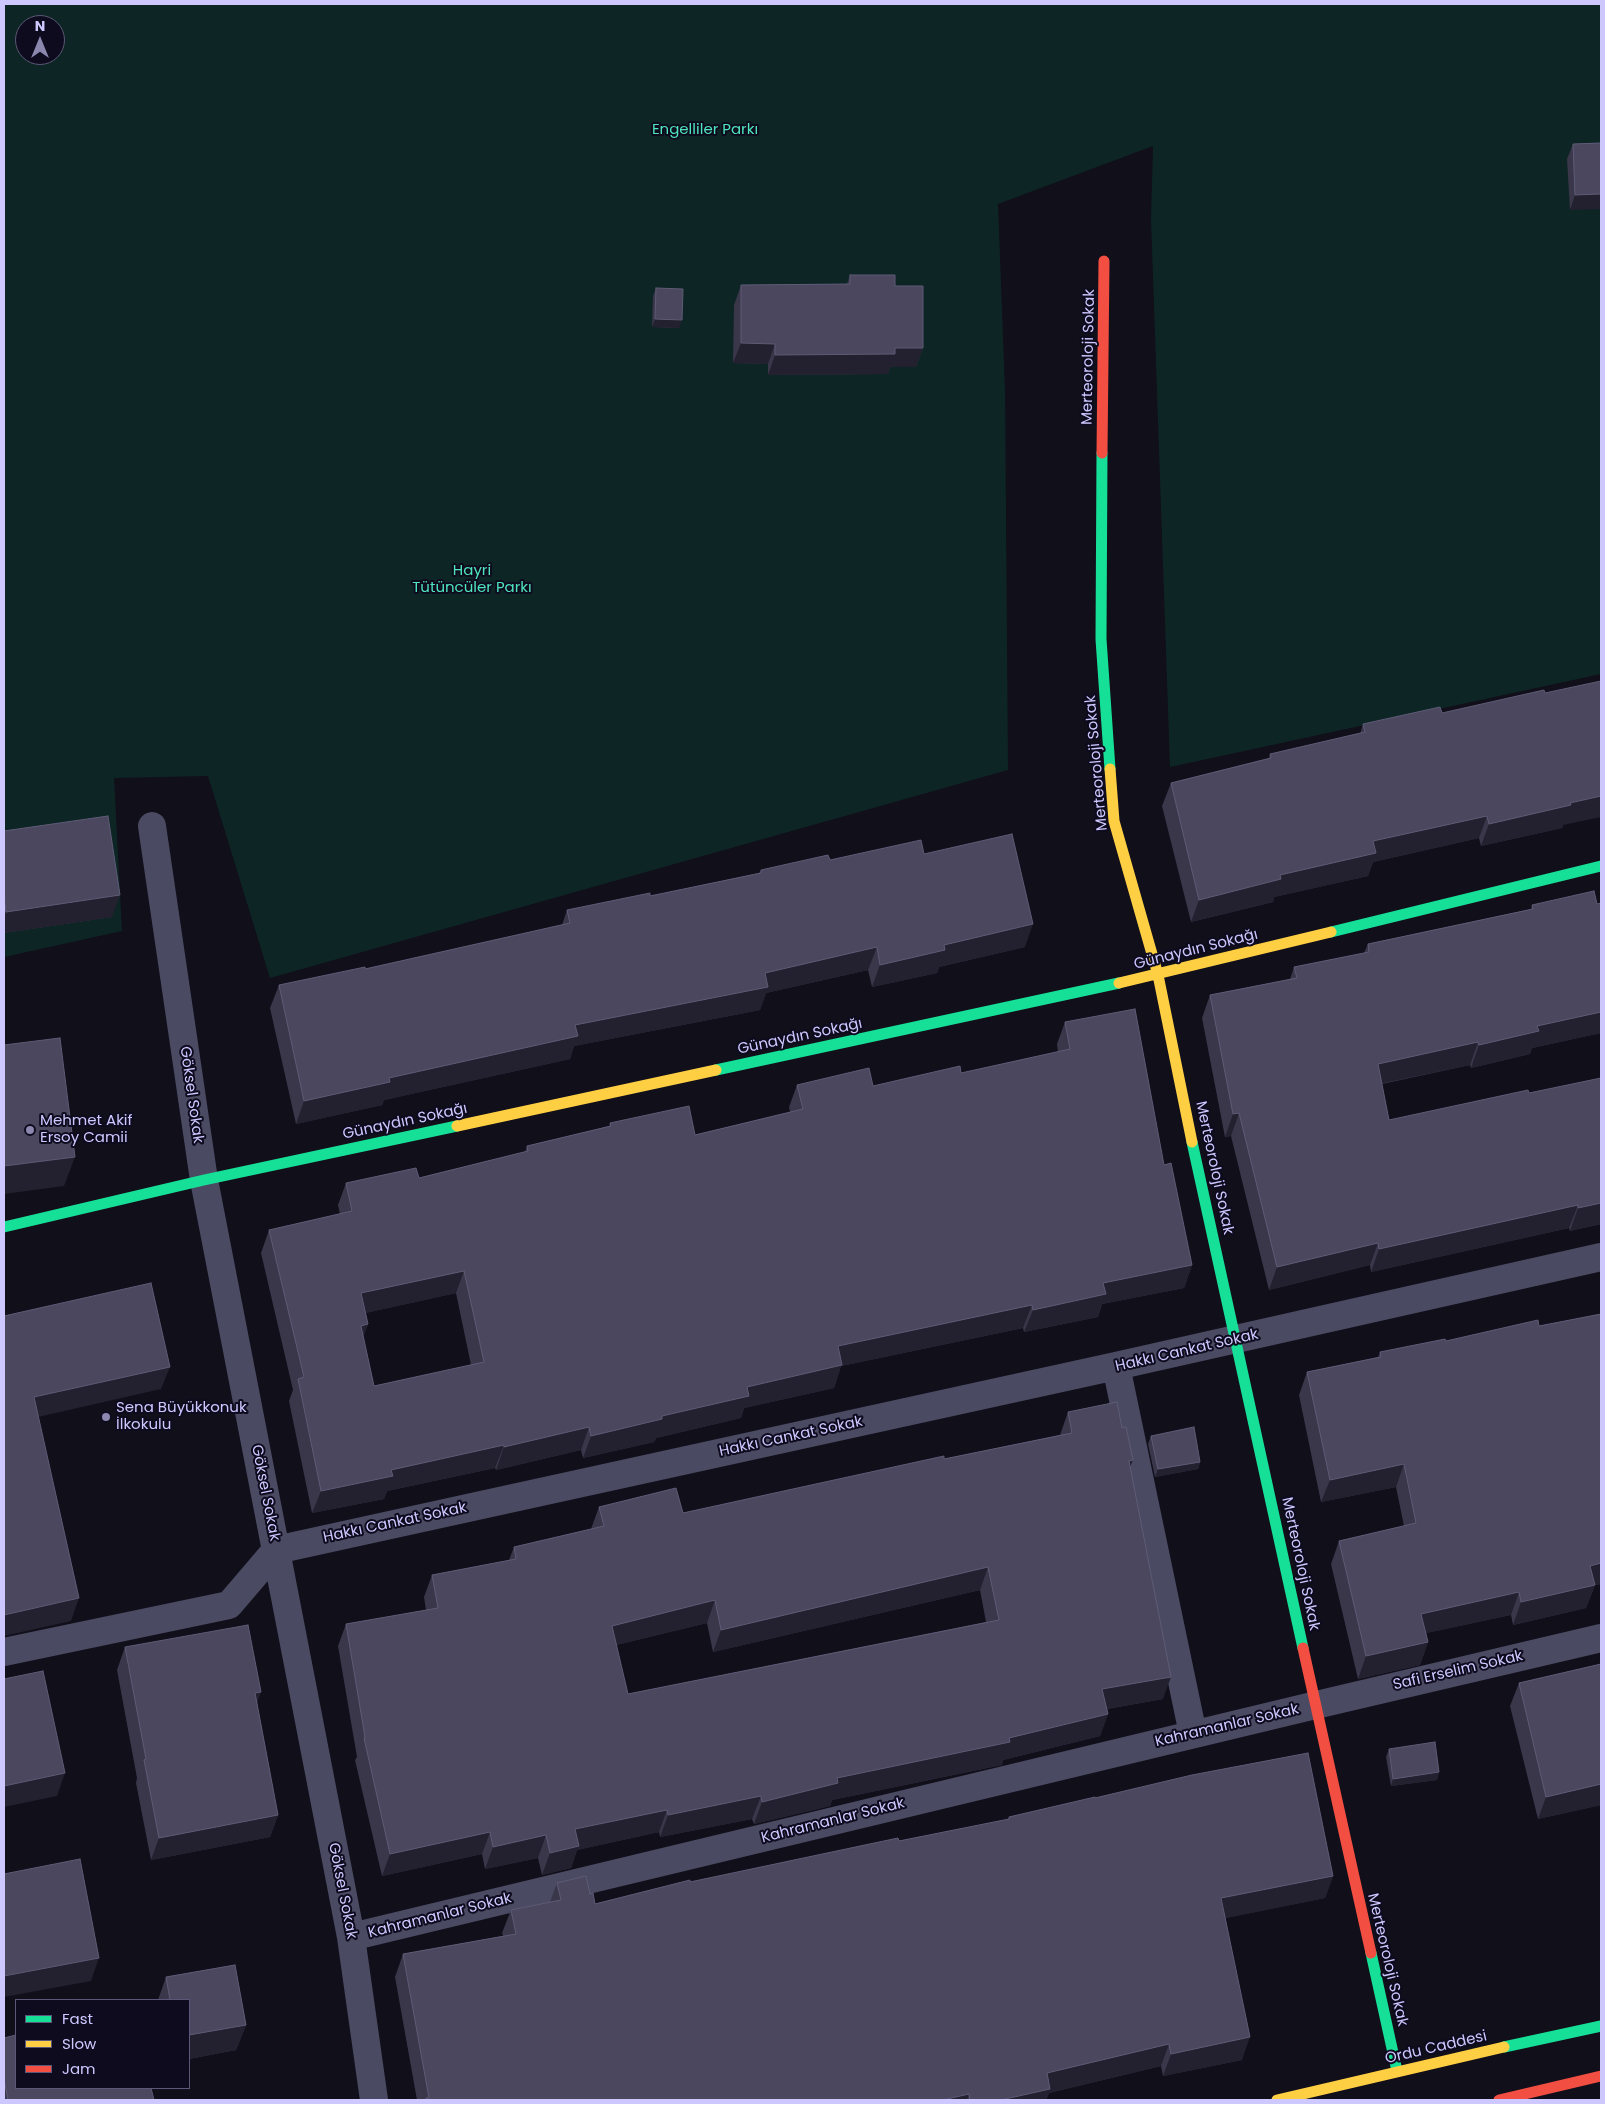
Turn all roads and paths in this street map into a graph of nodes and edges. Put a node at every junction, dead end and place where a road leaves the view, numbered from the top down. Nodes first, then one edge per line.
1 (1104, 261) dead end
2 (152, 826) dead end
3 (1601, 866) edge
4 (1158, 975) junction
5 (204, 1180) junction
6 (4, 1227) edge
7 (1601, 1257) edge
8 (1236, 1340) junction
9 (1116, 1366) junction
10 (276, 1550) junction
11 (1601, 1638) edge
12 (4, 1652) edge
13 (1316, 1705) junction
14 (1193, 1734) junction
15 (351, 1937) junction
16 (1601, 2026) edge
17 (1397, 2071) junction
18 (1601, 2076) edge
19 (374, 2100) edge
20 (1278, 2100) edge
21 (1499, 2100) edge

1 - 4 street, Merteoroloji Sokak
2 - 5 street, Göksel Sokak
3 - 4 street, Günaydın Sokağı
4 - 5 street, Günaydın Sokağı
4 - 8 street, Merteoroloji Sokak
5 - 6 street, Günaydın Sokağı
5 - 10 street, Göksel Sokak
7 - 8 street, Hakkı Cankat Sokak
8 - 9 street, Hakkı Cankat Sokak
8 - 13 street, Merteoroloji Sokak
9 - 10 street, Hakkı Cankat Sokak
9 - 14 street
10 - 12 street
10 - 15 street, Göksel Sokak
11 - 13 street, Safi Erselim Sokak
13 - 14 street, Kahramanlar Sokak
13 - 17 street, Merteoroloji Sokak
14 - 15 street, Kahramanlar Sokak
15 - 19 street, Göksel Sokak
16 - 17 street, Ordu Caddesi
17 - 20 street, Ordu Caddesi
18 - 21 street

